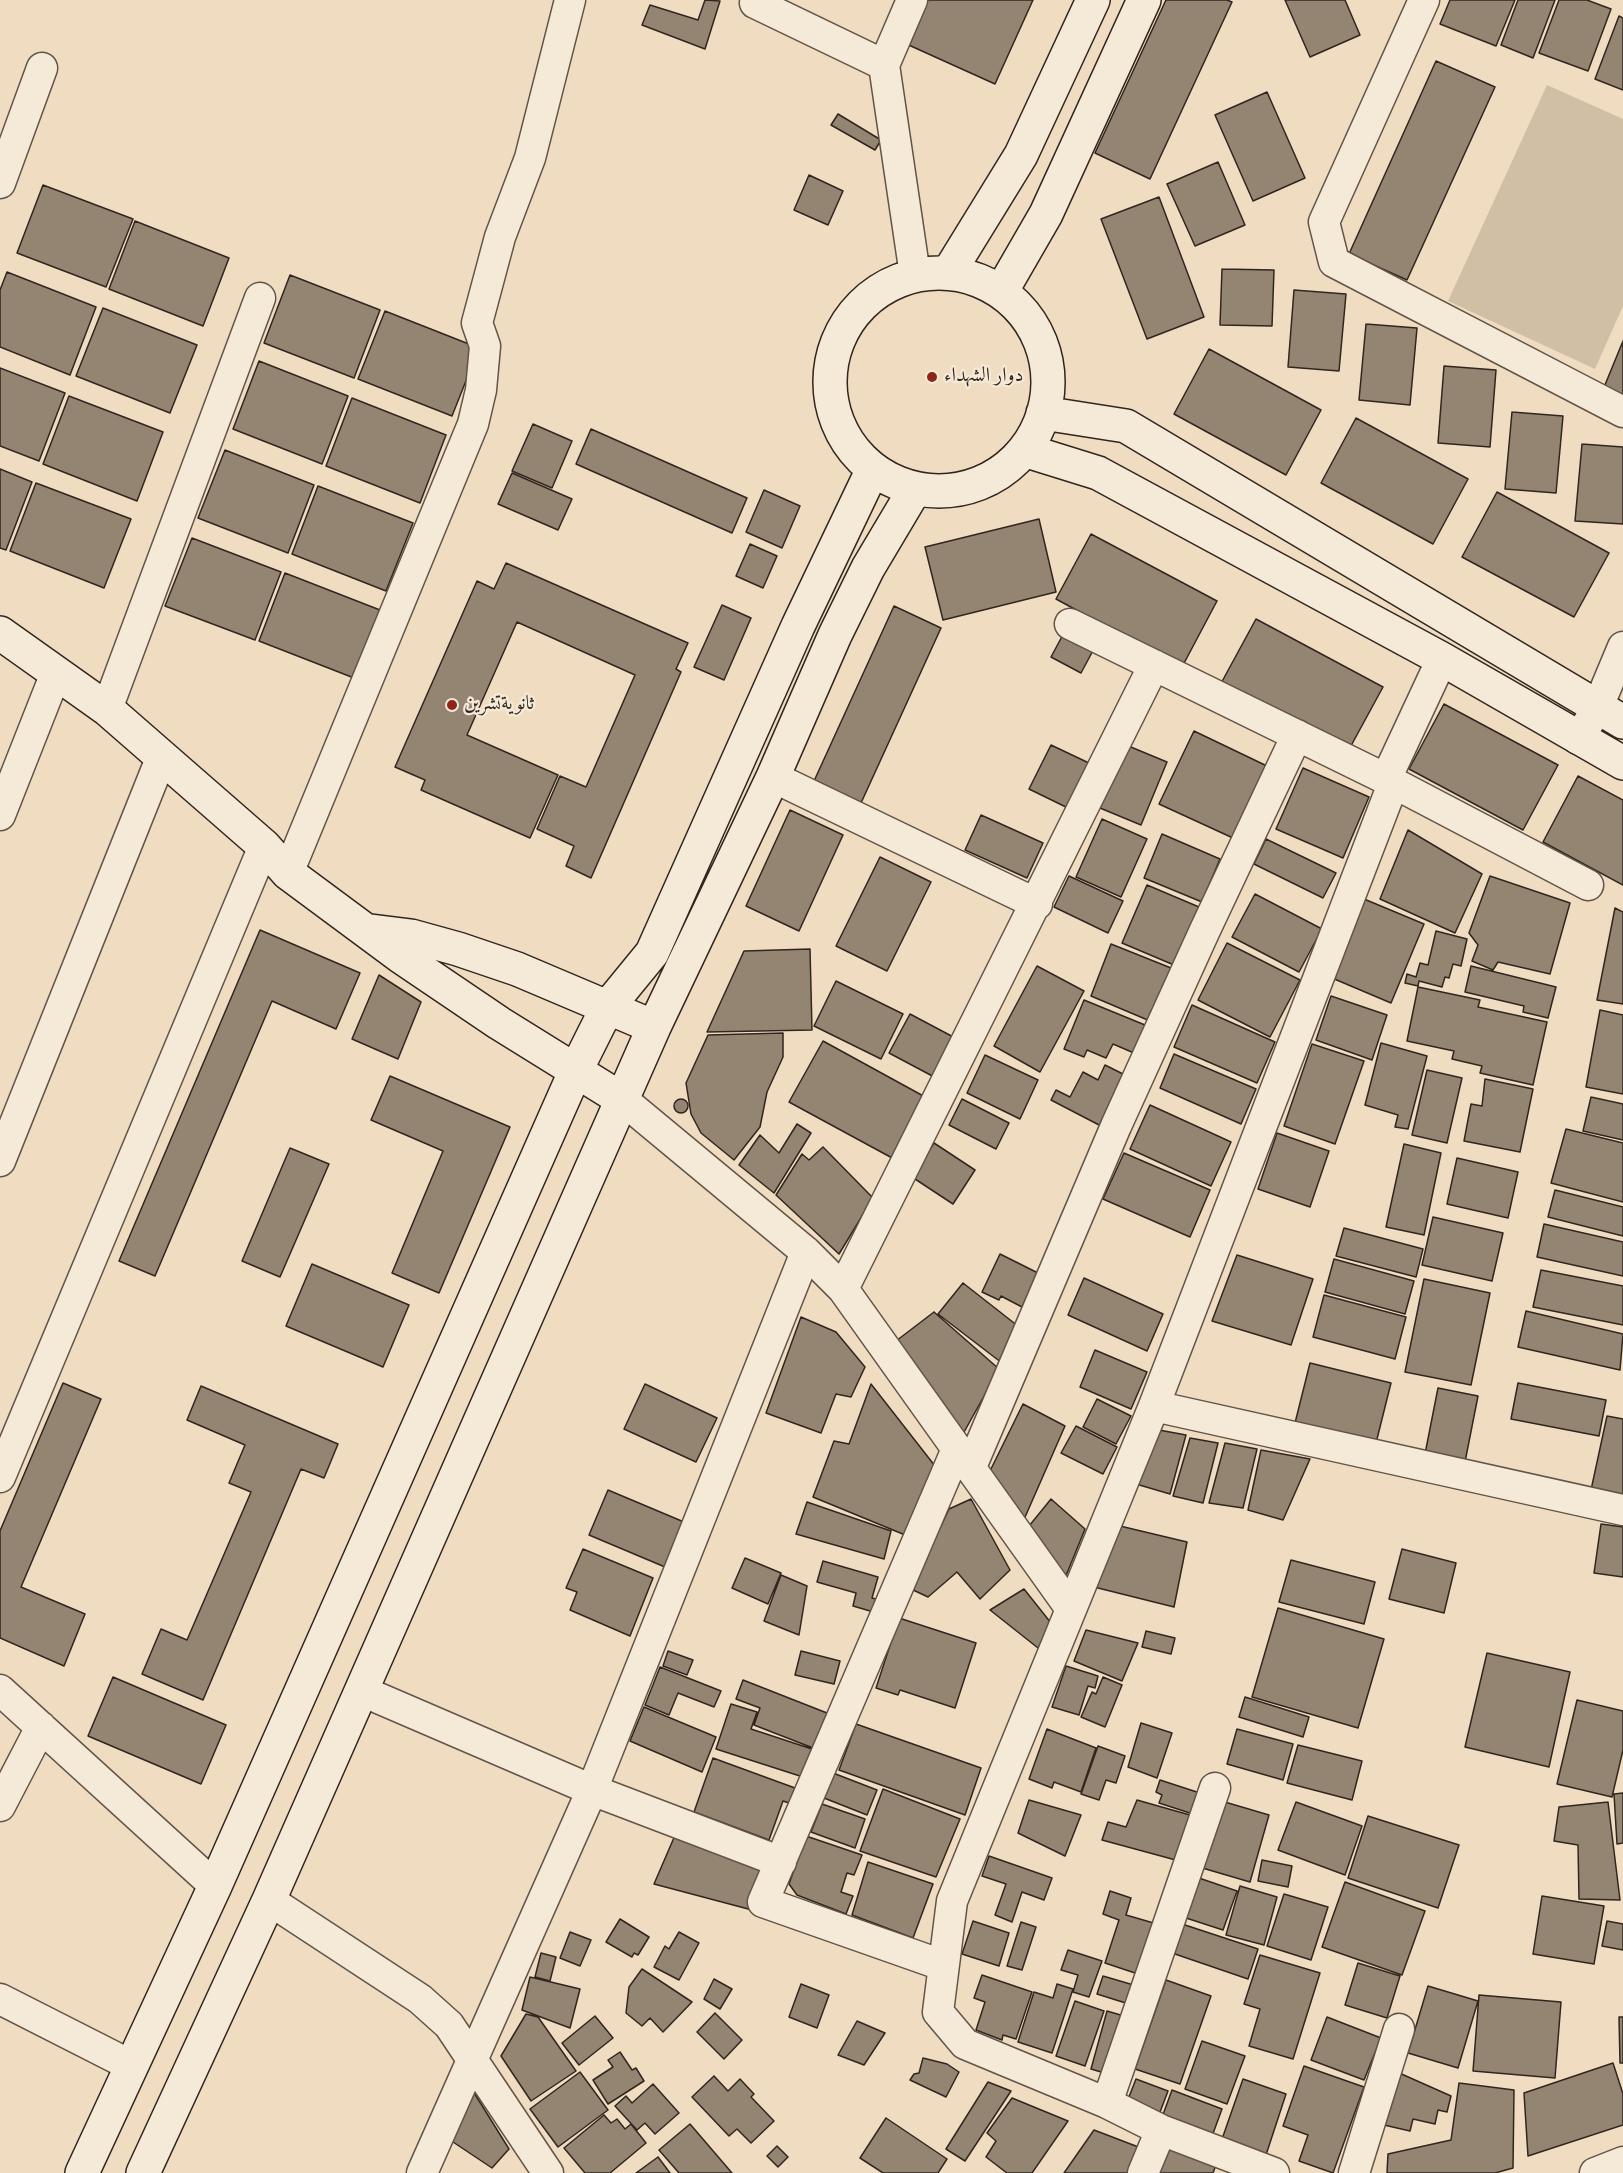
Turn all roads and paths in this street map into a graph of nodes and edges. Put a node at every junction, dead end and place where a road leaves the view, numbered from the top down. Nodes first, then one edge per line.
1 (570, 0) edge
2 (756, 0) edge
3 (912, 0) edge
4 (1093, 0) edge
5 (1144, 0) edge
6 (1424, 0) edge
7 (884, 65) junction
8 (42, 68) dead end
9 (0, 183) edge
10 (949, 272) junction
11 (915, 275) junction
12 (1001, 292) junction
13 (260, 298) dead end
14 (1623, 412) edge
15 (1043, 413) junction
16 (1024, 450) junction
17 (872, 471) junction
18 (915, 489) junction
19 (1070, 624) dead end
20 (0, 633) edge
21 (1623, 647) edge
22 (1442, 659) junction
23 (1154, 665) junction
24 (56, 673) junction
25 (107, 709) junction
26 (1610, 716) edge
27 (1297, 735) junction
28 (1578, 740) junction
29 (162, 756) junction
30 (1623, 763) edge
31 (773, 777) junction
32 (1389, 781) junction
33 (0, 815) edge
34 (264, 846) junction
35 (288, 873) junction
36 (1588, 885) dead end
37 (1037, 904) junction
38 (371, 932) junction
39 (607, 1008) junction
40 (654, 1027) junction
41 (576, 1070) junction
42 (623, 1100) junction
43 (0, 1161) edge
44 (806, 1252) junction
45 (843, 1288) junction
46 (1154, 1406) junction
47 (964, 1458) junction
48 (0, 1477) edge
49 (1623, 1510) edge
50 (1071, 1609) junction
51 (0, 1690) edge
52 (362, 1691) junction
53 (40, 1727) junction
54 (1215, 1788) dead end
55 (592, 1790) junction
56 (0, 1806) edge
57 (781, 1862) junction
58 (215, 1886) junction
59 (269, 1900) junction
60 (942, 1965) junction
61 (0, 1999) edge
62 (1399, 2029) dead end
63 (471, 2059) junction
64 (132, 2066) junction
65 (1107, 2103) junction
66 (1161, 2130) junction
67 (1623, 2162) edge
68 (82, 2173) edge
69 (143, 2173) edge
70 (422, 2173) edge
71 (548, 2173) edge
72 (1143, 2173) edge
73 (1274, 2173) edge
74 (1354, 2173) edge
75 (1595, 2173) edge

1 - 35 street
2 - 7 street
3 - 7 street
4 - 10 main road
5 - 12 main road
6 - 14 street
7 - 11 street
8 - 9 street
10 - 11 main road
10 - 12 main road
11 - 17 main road
12 - 15 main road
13 - 25 street
15 - 16 main road
15 - 26 main road
16 - 18 main road
16 - 22 main road
17 - 18 main road
17 - 39 main road
18 - 31 main road
19 - 23 street
20 - 24 main road
21 - 26 street
22 - 28 main road
22 - 32 street
23 - 27 street
23 - 37 street
24 - 25 main road
24 - 33 street
25 - 29 main road
26 - 28 street
27 - 32 street
27 - 47 street
28 - 30 main road
29 - 34 main road
29 - 43 street
31 - 37 street
31 - 40 main road
32 - 36 street
32 - 46 street
34 - 35 main road
34 - 48 street
35 - 38 main road
37 - 45 street
38 - 39 main road
38 - 41 main road
39 - 40 main road
39 - 41 main road
40 - 42 main road
41 - 42 main road
41 - 58 main road
42 - 44 street
42 - 52 main road
44 - 45 street
44 - 55 street
45 - 47 street
46 - 49 street
46 - 50 street
47 - 50 street
47 - 57 street
50 - 60 street
51 - 53 street
52 - 55 street
52 - 59 main road
53 - 56 street
53 - 58 street
54 - 65 street
55 - 57 street
55 - 63 street
57 - 60 street
58 - 64 main road
59 - 63 street
59 - 69 main road
60 - 65 street
61 - 64 street
62 - 74 street
63 - 70 street
63 - 71 street
64 - 68 main road
65 - 66 street
66 - 72 street
66 - 73 street
67 - 75 street

